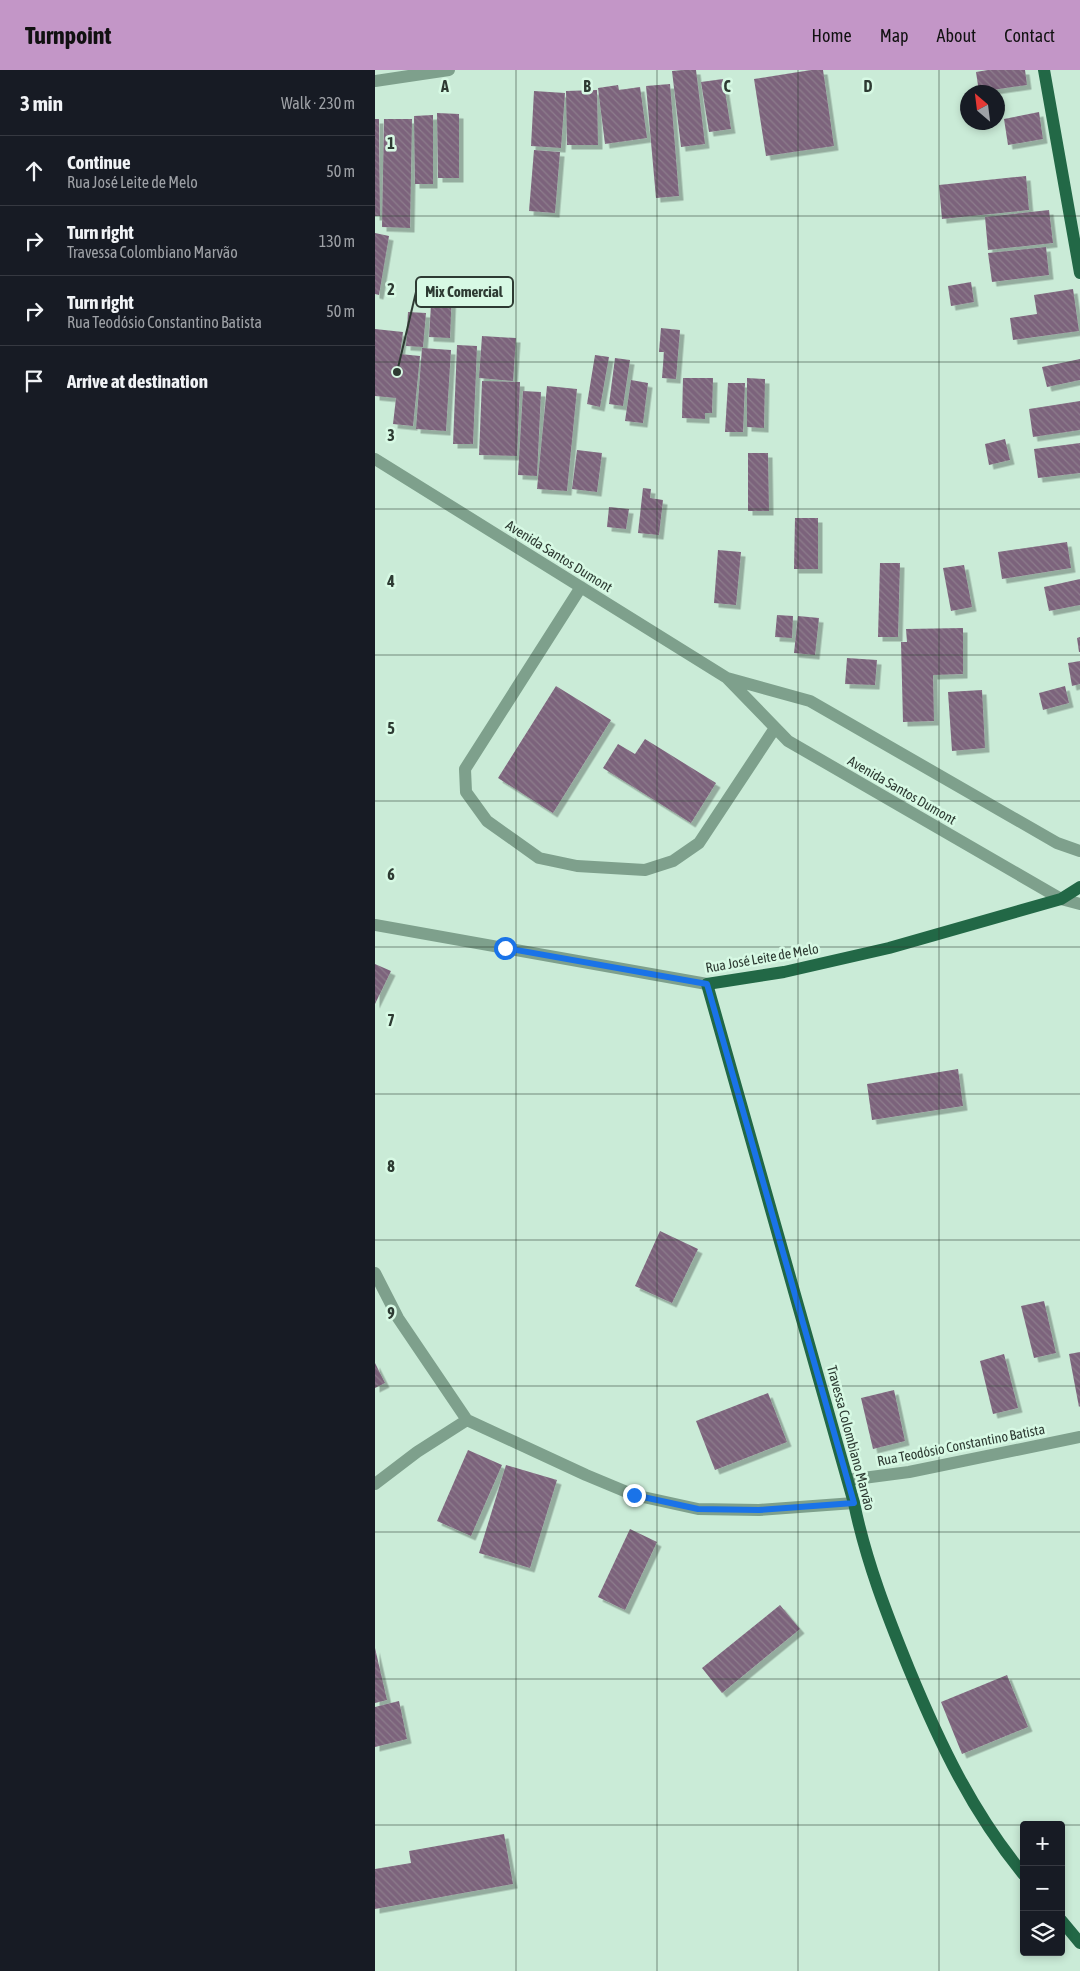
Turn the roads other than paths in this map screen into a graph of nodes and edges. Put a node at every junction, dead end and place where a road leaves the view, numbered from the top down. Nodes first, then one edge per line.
1 (449, 70) edge
2 (1044, 70) edge
3 (375, 81) edge
4 (1080, 273) edge
5 (375, 460) edge
6 (581, 587) junction
7 (727, 678) junction
8 (775, 728) junction
9 (1080, 851) edge
10 (1080, 887) edge
11 (1061, 899) junction
12 (1080, 904) edge
13 (375, 925) edge
14 (707, 984) junction
15 (375, 1273) edge
16 (467, 1420) junction
17 (1080, 1437) edge
18 (848, 1480) junction
19 (375, 1484) edge
20 (854, 1503) junction
21 (1020, 1870) edge
22 (1065, 1925) edge
23 (1080, 1943) edge

1 - 3 street
2 - 4 main road
5 - 6 street, Avenida Santos Dumont
6 - 7 street, Avenida Santos Dumont
6 - 8 street
7 - 8 street, Avenida Santos Dumont
7 - 9 street, Avenida Santos Dumont
8 - 11 street, Avenida Santos Dumont
10 - 11 main road
11 - 12 street, Avenida Santos Dumont
11 - 14 main road, Rua José Leite de Melo
13 - 14 street, Rua José Leite de Melo
14 - 18 main road, Travessa Colombiano Marvão
15 - 16 street
16 - 19 street
16 - 20 street
17 - 18 street, Rua Teodósio Constantino Batista
18 - 20 main road, Travessa Colombiano Marvão
20 - 21 main road, Travessa Colombiano Marvão
22 - 23 main road

